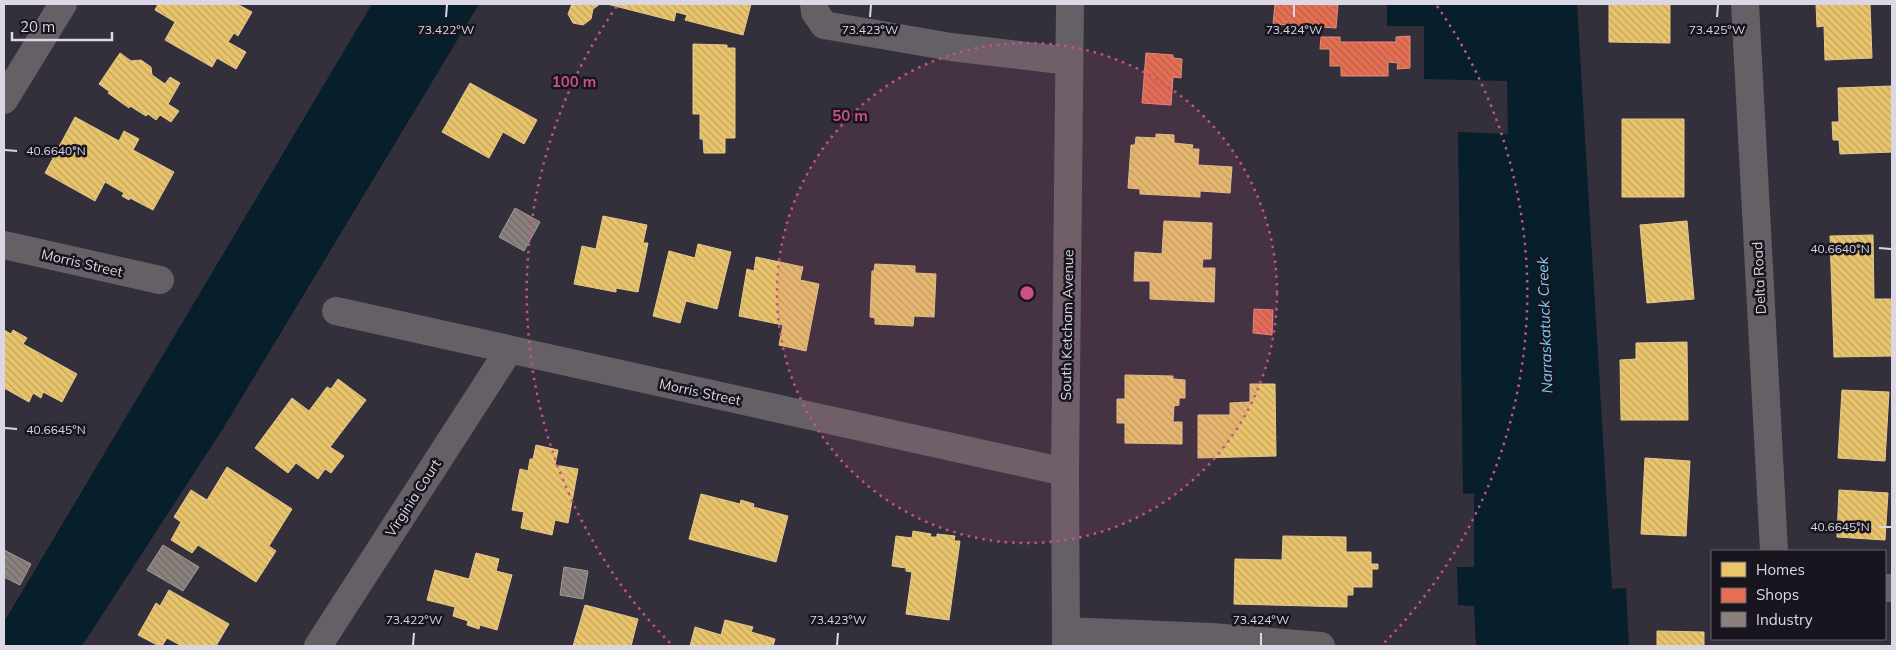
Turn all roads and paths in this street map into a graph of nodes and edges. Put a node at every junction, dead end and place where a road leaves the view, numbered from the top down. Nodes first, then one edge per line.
1 (63, 4) edge
2 (814, 4) edge
3 (1070, 4) edge
4 (1745, 4) edge
5 (1069, 61) junction
6 (4, 100) edge
7 (4, 245) edge
8 (160, 280) dead end
9 (336, 311) dead end
10 (509, 350) junction
11 (1065, 472) junction
12 (1774, 550) edge
13 (1066, 639) edge
14 (318, 646) edge
15 (1321, 646) edge

1 - 6 street
2 - 5 street
3 - 5 street, South Ketcham Avenue
4 - 12 street, Delta Road
5 - 11 street, South Ketcham Avenue
7 - 8 street, Morris Street
9 - 10 street, Morris Street
10 - 11 street, Morris Street
10 - 14 street, Virginia Court
11 - 13 street, South Ketcham Avenue
13 - 15 street

